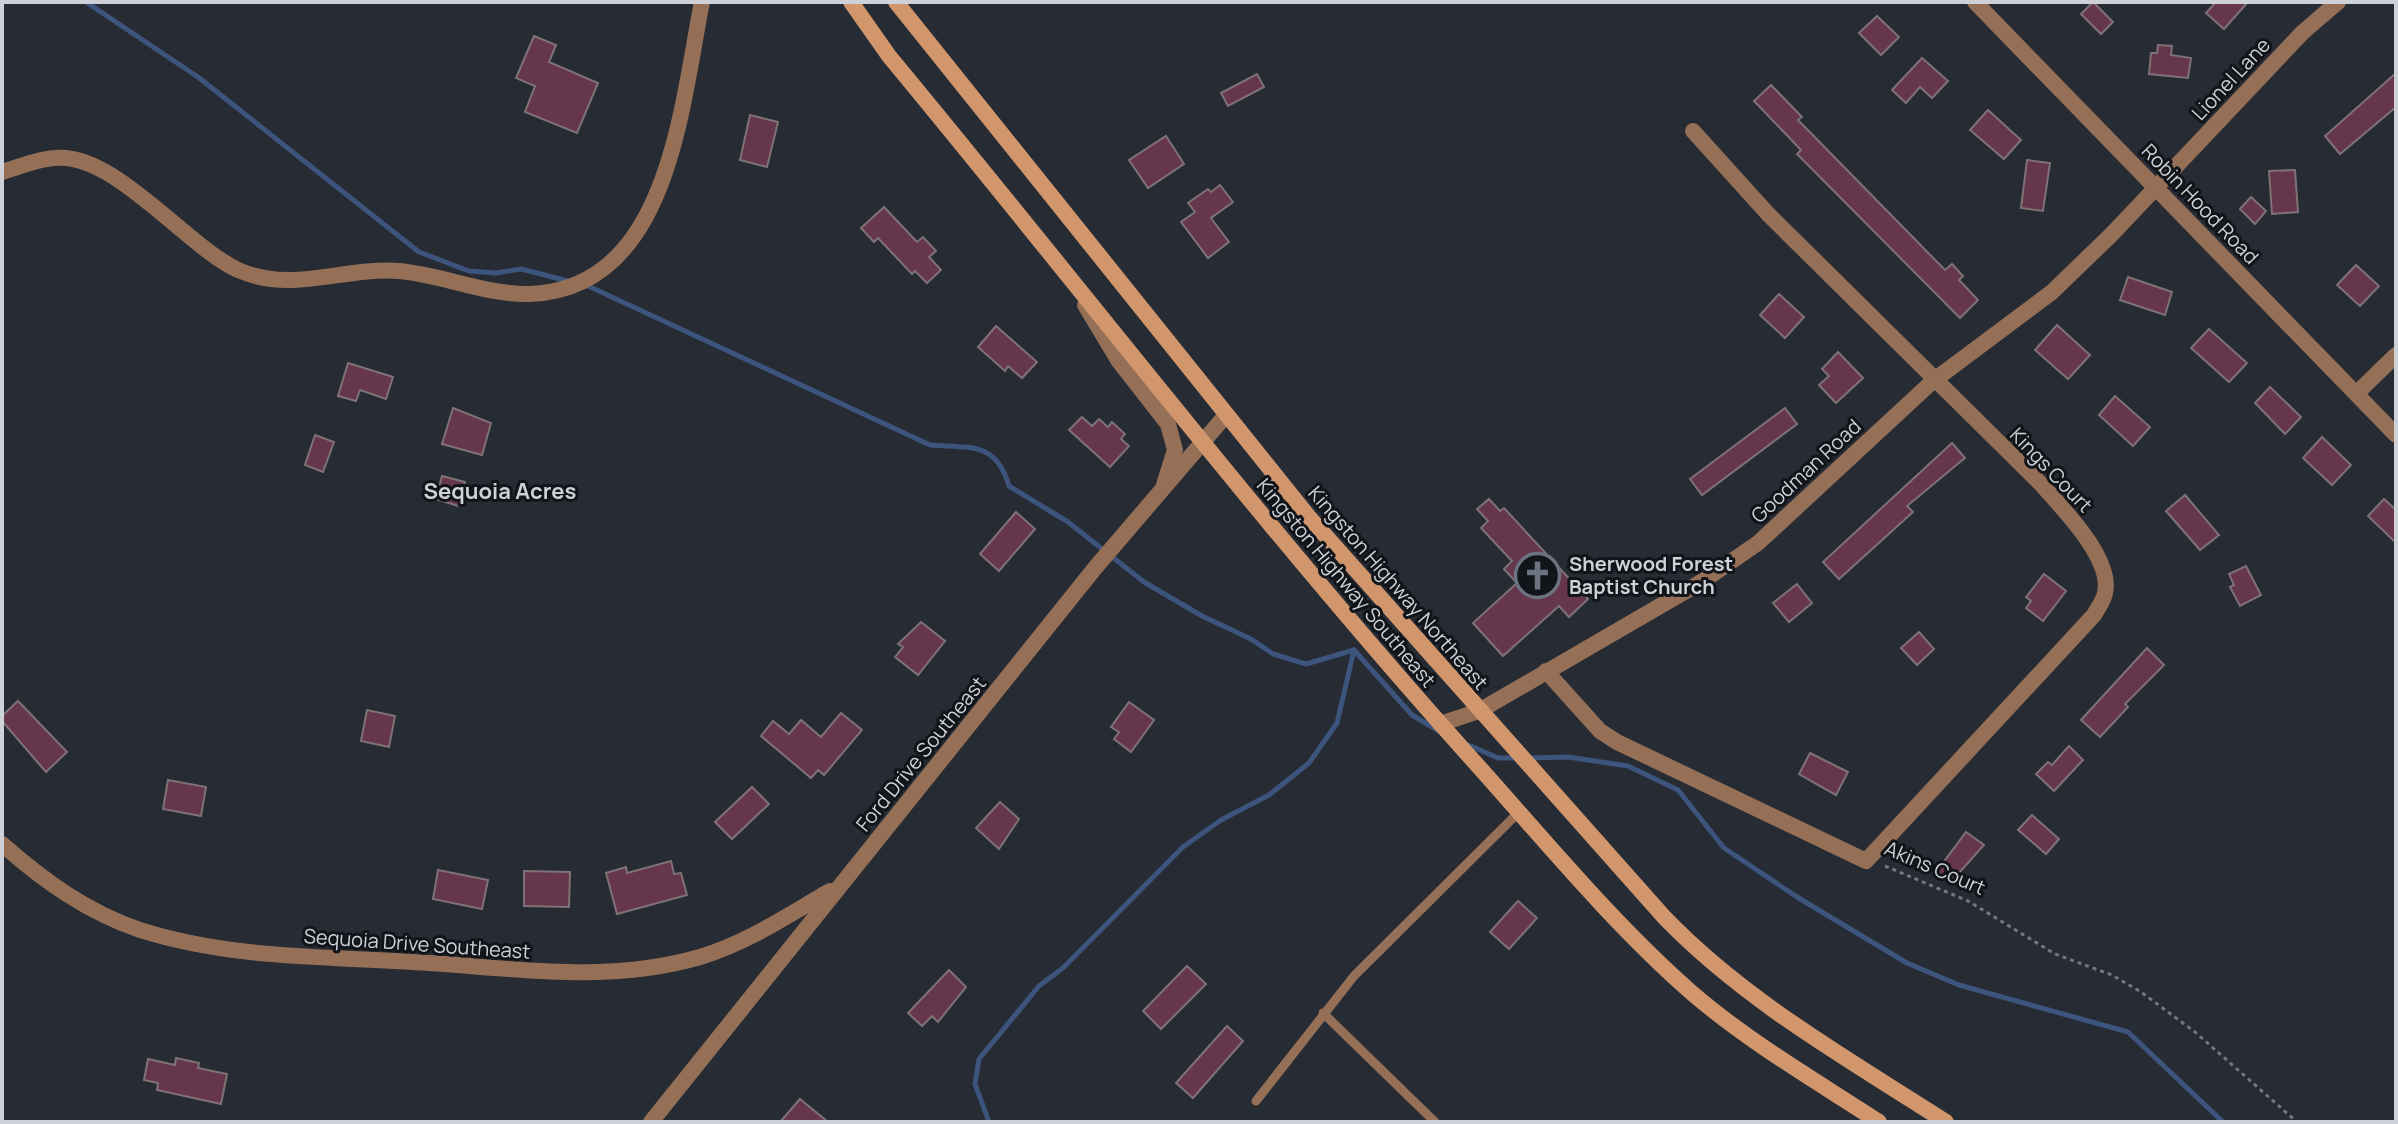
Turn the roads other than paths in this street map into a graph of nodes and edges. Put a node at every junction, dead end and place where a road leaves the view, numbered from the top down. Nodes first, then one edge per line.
1 (702, 2) edge
2 (851, 2) edge
3 (896, 2) edge
4 (1975, 2) edge
5 (2338, 2) edge
6 (1693, 131) dead end
7 (2, 172) edge
8 (2156, 188) junction
9 (1065, 273) junction
10 (2396, 355) edge
11 (1933, 381) junction
12 (2357, 393) junction
13 (1226, 415) junction
14 (2396, 435) edge
15 (1201, 444) junction
16 (1161, 492) junction
17 (1546, 671) junction
18 (1479, 711) junction
19 (1440, 724) junction
20 (1519, 812) junction
21 (2, 844) edge
22 (1866, 861) joint
23 (839, 886) junction
24 (1323, 1013) junction
25 (1256, 1101) dead end
26 (651, 1122) edge
27 (1435, 1122) edge
28 (1879, 1122) edge
29 (1946, 1122) edge

1 - 7 street
2 - 9 main road, Kingston Highway Southeast
3 - 13 main road, Kingston Highway Northeast
4 - 8 street, Robin Hood Road
5 - 8 street, Lionel Lane
6 - 11 street, Kings Court
8 - 11 street, Goodman Road
8 - 12 street, Robin Hood Road
9 - 15 main road, Kingston Highway Southeast
9 - 16 street
10 - 12 street
11 - 17 street, Goodman Road
11 - 22 street, Kings Court
12 - 14 street, Robin Hood Road
13 - 15 street, Ford Drive Southeast
13 - 18 main road, Kingston Highway Northeast
15 - 16 street, Ford Drive Southeast
15 - 19 main road, Kingston Highway Southeast
16 - 23 street, Ford Drive Southeast
17 - 18 street, Goodman Road
17 - 22 street, Akins Court
18 - 19 street, Goodman Road
18 - 29 main road, Kingston Highway Northeast
19 - 20 main road, Kingston Highway Southeast
20 - 24 lane
20 - 28 main road, Kingston Highway Southeast
21 - 23 street, Sequoia Drive Southeast
23 - 26 street, Ford Drive Southeast
24 - 25 lane
24 - 27 lane

